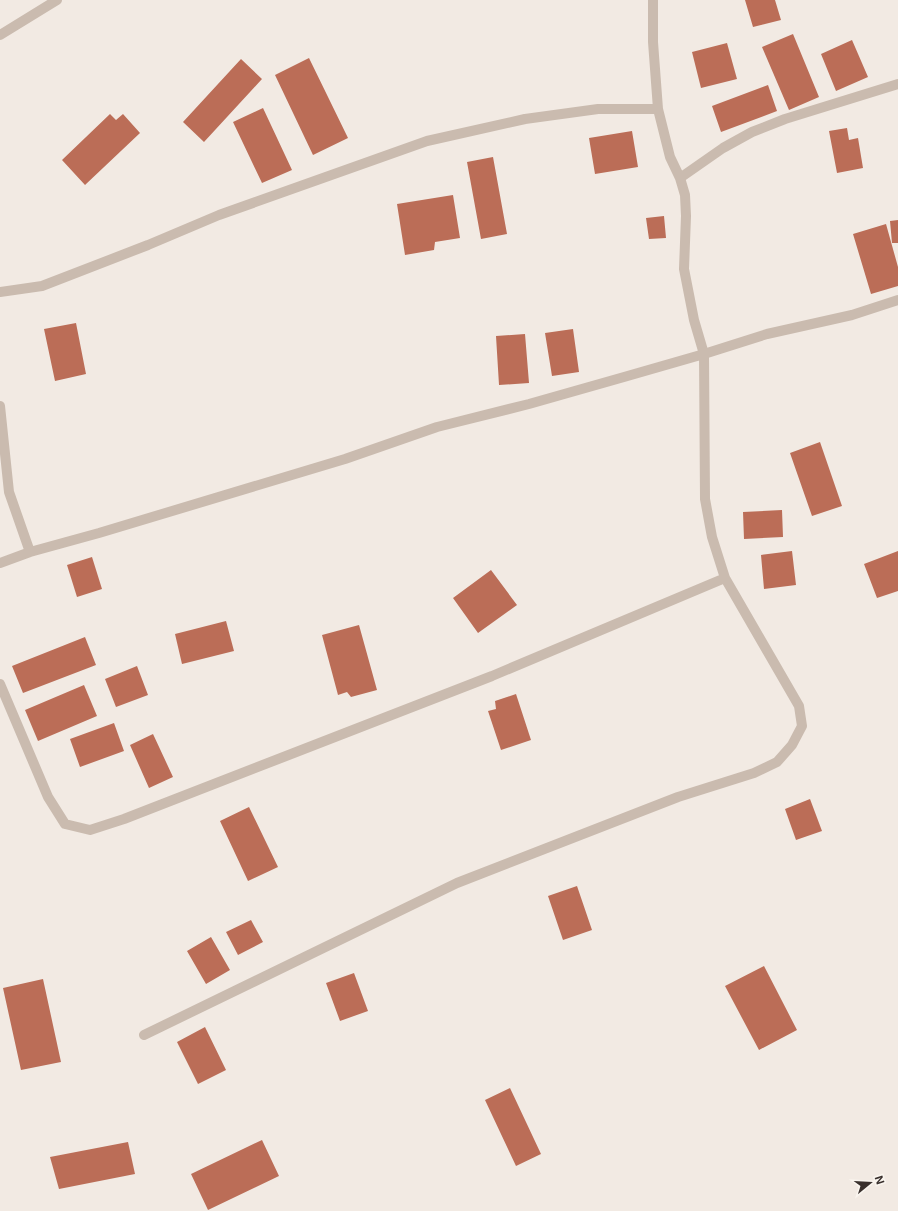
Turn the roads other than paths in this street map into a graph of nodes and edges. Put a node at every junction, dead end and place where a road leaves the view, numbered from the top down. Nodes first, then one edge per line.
1 (57, 0) edge
2 (653, 0) edge
3 (0, 35) edge
4 (898, 84) edge
5 (658, 109) junction
6 (680, 178) junction
7 (0, 292) edge
8 (898, 300) edge
9 (704, 354) junction
10 (0, 406) edge
11 (30, 552) junction
12 (0, 563) edge
13 (725, 578) junction
14 (0, 684) edge
15 (144, 1036) dead end

1 - 3 street
2 - 5 street
4 - 6 street
5 - 6 street
5 - 7 street
6 - 9 street
8 - 9 street
9 - 11 street
9 - 13 street
10 - 11 street
11 - 12 street
13 - 14 street
13 - 15 street

